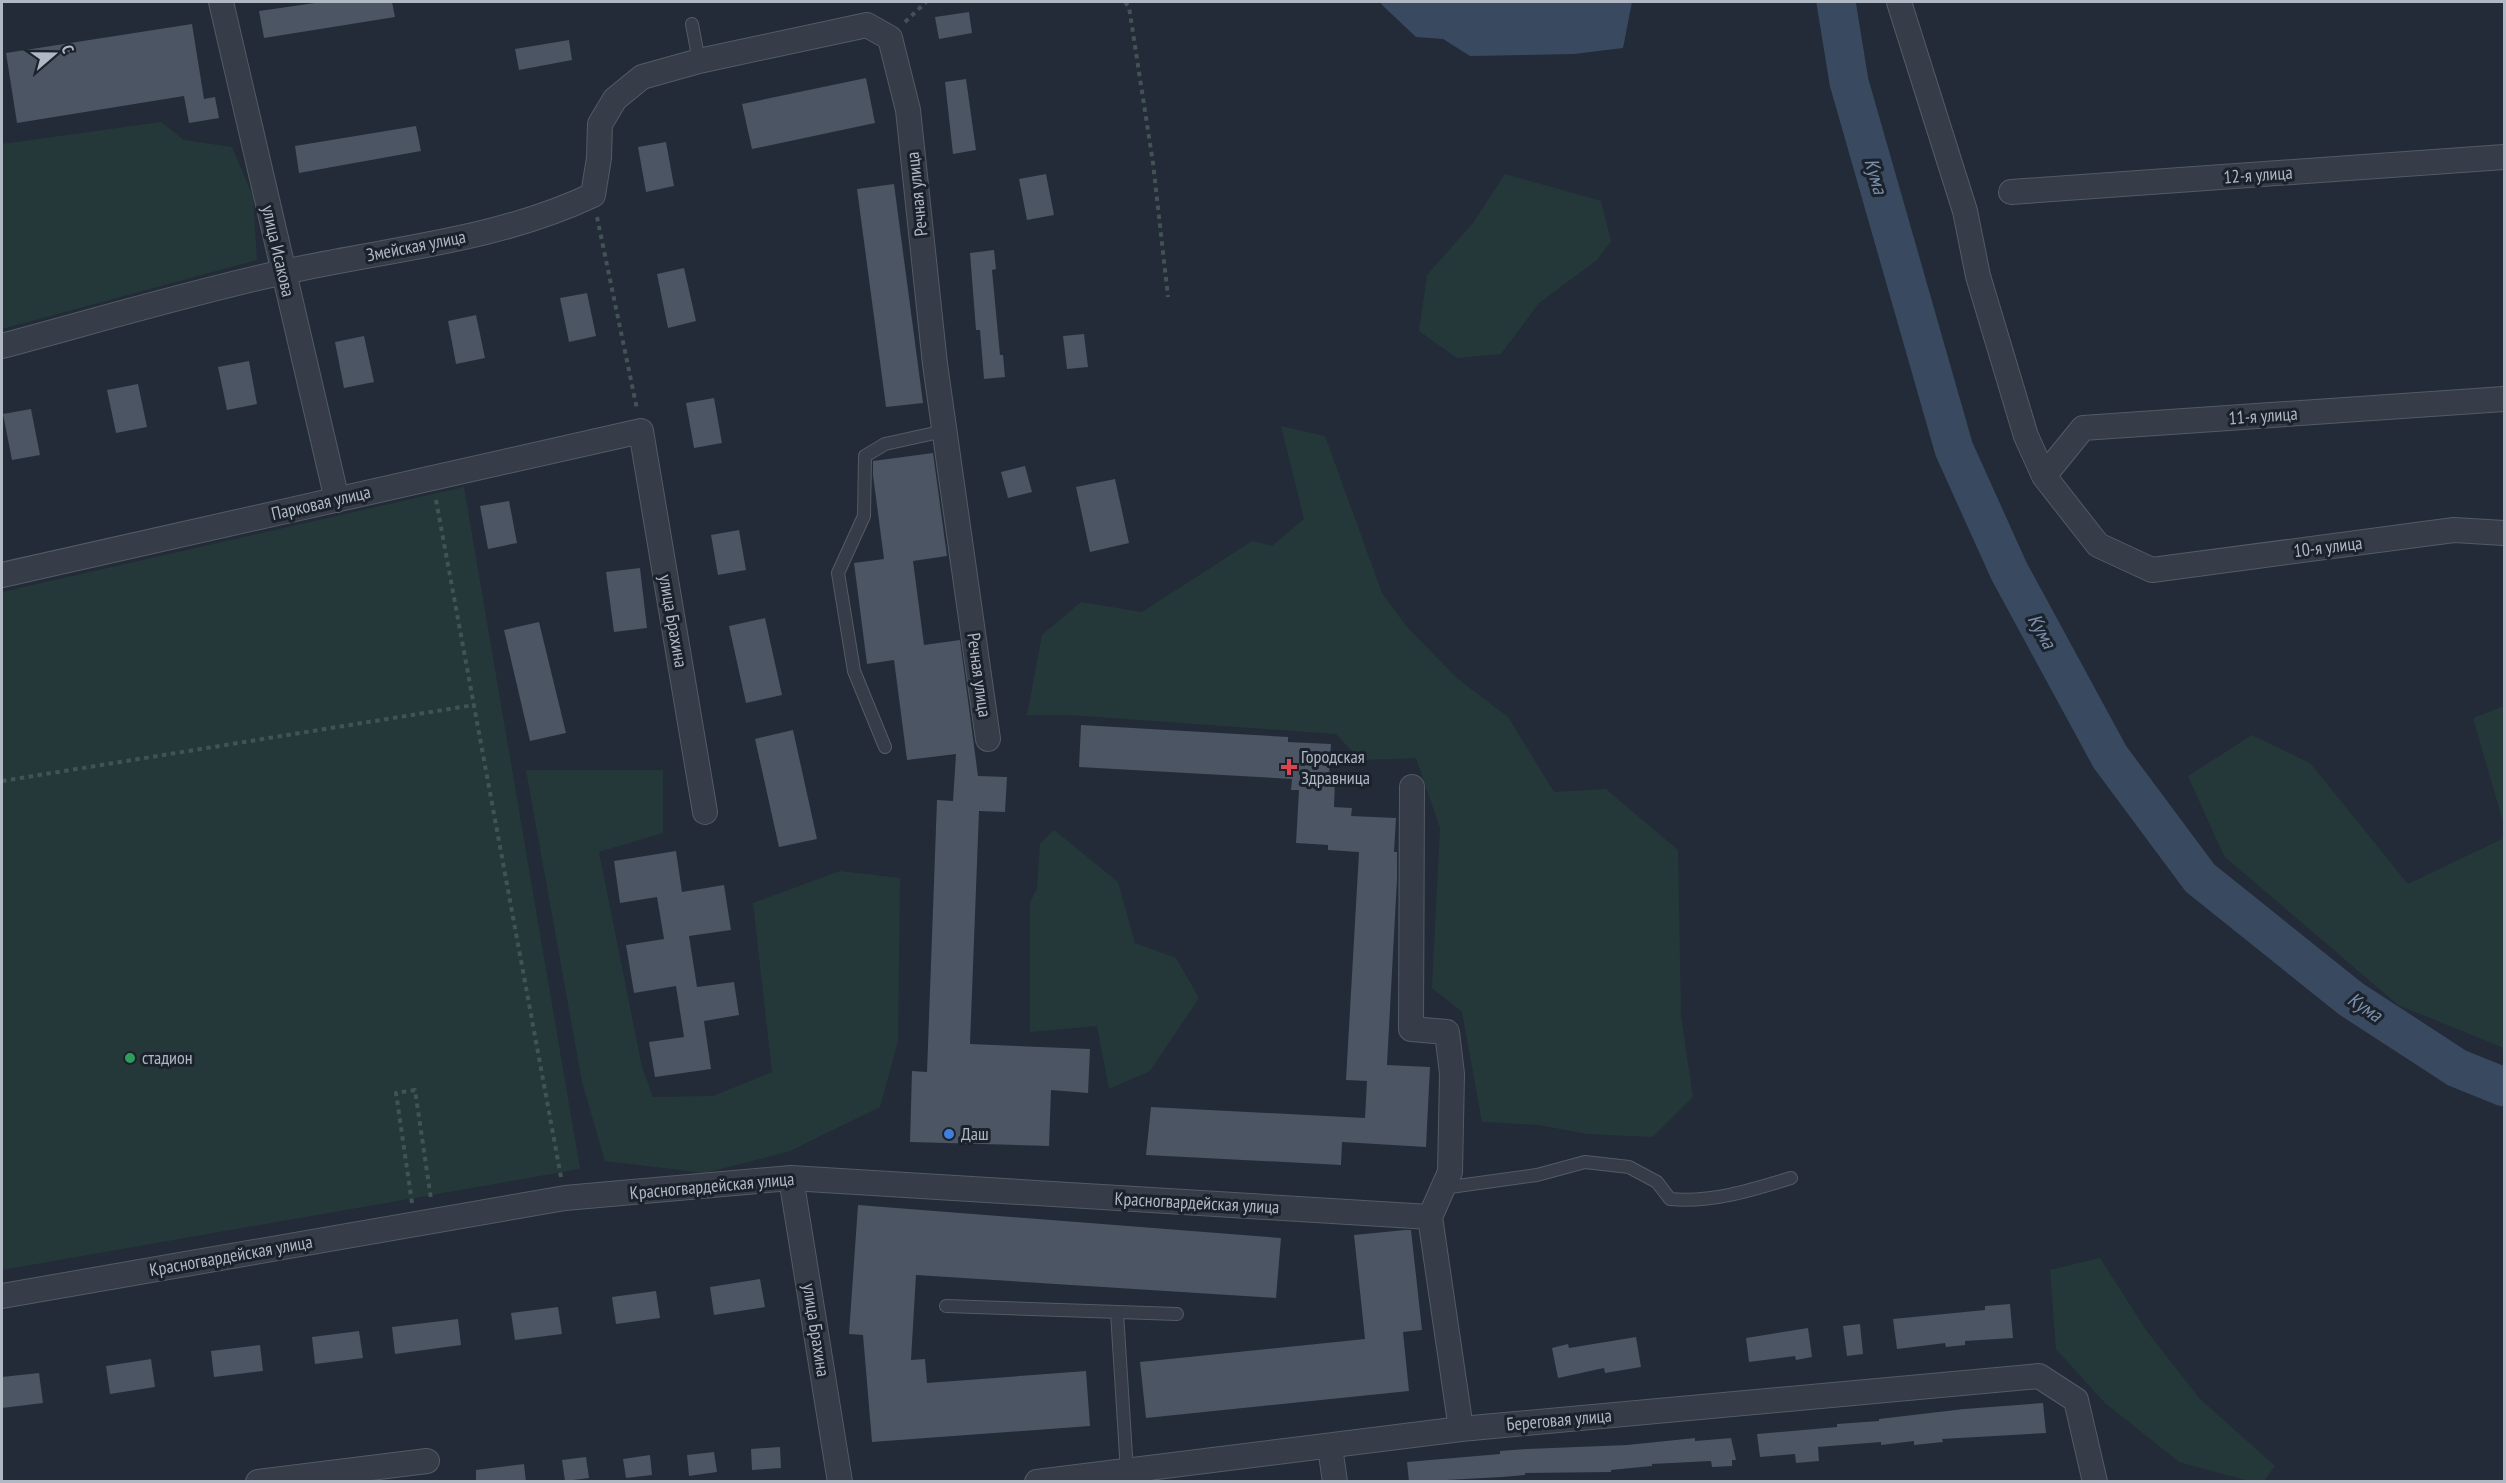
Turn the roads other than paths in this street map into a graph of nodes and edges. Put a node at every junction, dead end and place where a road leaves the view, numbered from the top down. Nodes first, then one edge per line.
1 (221, 2) edge
2 (1899, 2) edge
3 (692, 24) dead end
4 (699, 61) junction
5 (2505, 157) edge
6 (2011, 192) dead end
7 (283, 272) junction
8 (2, 346) edge
9 (2505, 399) edge
10 (641, 431) joint
11 (944, 431) junction
12 (2044, 476) junction
13 (338, 500) junction
14 (2505, 533) edge
15 (2, 575) edge
16 (988, 739) dead end
17 (885, 747) dead end
18 (1412, 787) dead end
19 (705, 812) dead end
20 (791, 1178) junction
21 (1791, 1178) dead end
22 (1443, 1188) junction
23 (1430, 1217) junction
24 (2, 1296) edge
25 (946, 1306) dead end
26 (1117, 1313) junction
27 (1177, 1314) dead end
28 (1461, 1429) junction
29 (1330, 1447) junction
30 (427, 1461) dead end
31 (1127, 1471) junction
32 (333, 1477) edge
33 (258, 1482) edge
34 (840, 1482) edge
35 (1037, 1482) edge
36 (1335, 1482) edge
37 (2096, 1482) edge

1 - 7 street, улица Исакова
2 - 12 street
3 - 4 lane
4 - 7 street, Змейская улица
4 - 11 street, Речная улица
5 - 6 street, 12-я улица
7 - 8 street, Змейская улица
7 - 13 street, улица Исакова
9 - 12 street, 11-я улица
10 - 13 street, Парковая улица
10 - 19 street, улица Брахина
11 - 16 street, Речная улица
11 - 17 lane
12 - 14 street, 10-я улица
13 - 15 street, Парковая улица
18 - 22 street
20 - 23 street, Красногвардейская улица
20 - 24 street, Красногвардейская улица
20 - 34 street, улица Брахина
21 - 22 lane
22 - 23 street
23 - 28 street
25 - 26 lane
26 - 27 lane
26 - 31 lane
28 - 29 street, Береговая улица
28 - 37 street, Береговая улица
29 - 31 street, Береговая улица
29 - 36 street
30 - 32 street
31 - 35 street, Береговая улица
32 - 33 street

